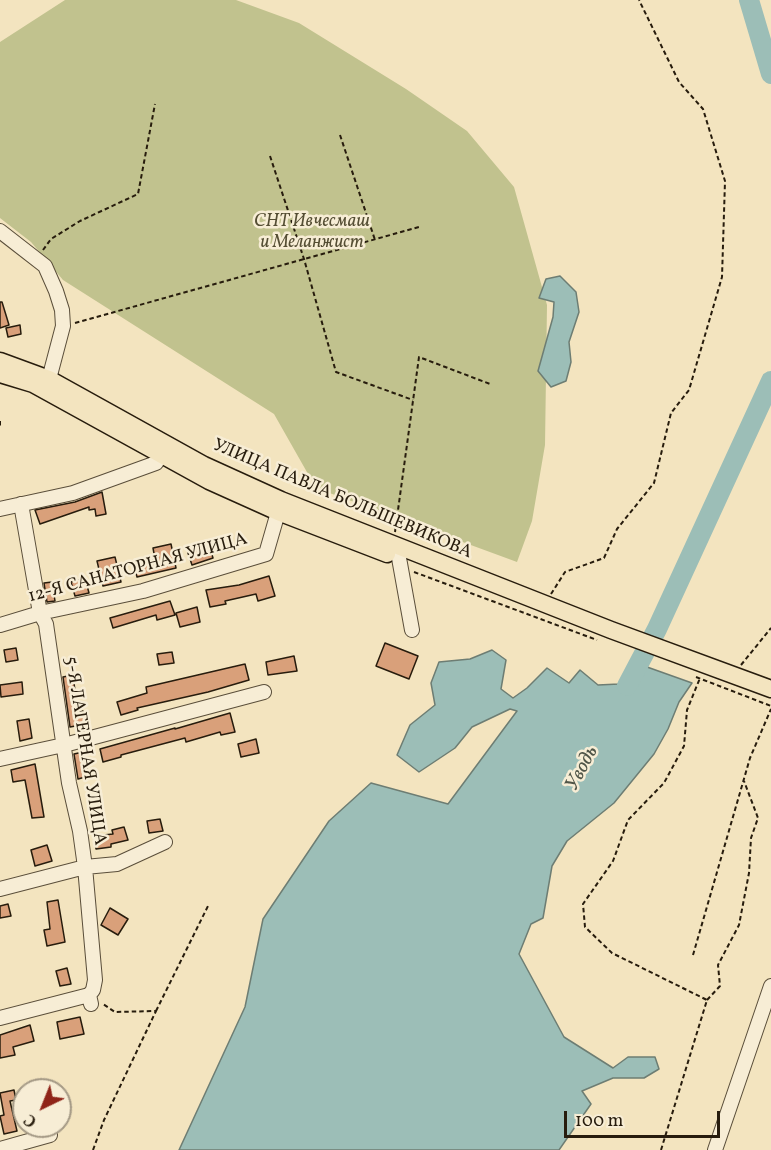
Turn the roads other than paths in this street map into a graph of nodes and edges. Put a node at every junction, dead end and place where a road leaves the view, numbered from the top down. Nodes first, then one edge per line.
1 (0, 231) edge
2 (0, 361) edge
3 (0, 374) edge
4 (49, 379) junction
5 (161, 455) junction
6 (21, 504) junction
7 (280, 506) junction
8 (0, 509) edge
9 (396, 551) junction
10 (40, 613) junction
11 (0, 625) edge
12 (412, 630) dead end
13 (699, 673) junction
14 (771, 689) edge
15 (264, 692) dead end
16 (771, 699) edge
17 (63, 745) junction
18 (0, 759) edge
19 (165, 842) dead end
20 (86, 867) junction
21 (0, 889) edge
22 (771, 986) edge
23 (0, 1018) edge
24 (39, 1138) edge
25 (0, 1149) edge
26 (715, 1150) edge

1 - 4 street
2 - 4 main road, УЛИЦА ПАВЛА БОЛЬШЕВИКОВА
3 - 5 main road, УЛИЦА ПАВЛА БОЛЬШЕВИКОВА
4 - 7 main road, УЛИЦА ПАВЛА БОЛЬШЕВИКОВА
5 - 6 street
5 - 7 main road, УЛИЦА ПАВЛА БОЛЬШЕВИКОВА
6 - 8 street
6 - 10 street, 5-Я ЛАГЕРНАЯ УЛИЦА
7 - 9 main road, УЛИЦА ПАВЛА БОЛЬШЕВИКОВА
7 - 10 street, 12-Я САНАТОРНАЯ УЛИЦА
9 - 12 street
9 - 13 main road, УЛИЦА ПАВЛА БОЛЬШЕВИКОВА
10 - 11 street, 12-Я САНАТОРНАЯ УЛИЦА
10 - 17 street, 5-Я ЛАГЕРНАЯ УЛИЦА
13 - 14 main road
13 - 16 main road
15 - 17 street
17 - 18 street
17 - 20 street, 5-Я ЛАГЕРНАЯ УЛИЦА
19 - 20 street
20 - 21 street
20 - 23 street, 5-Я ЛАГЕРНАЯ УЛИЦА
22 - 26 street
24 - 25 street

